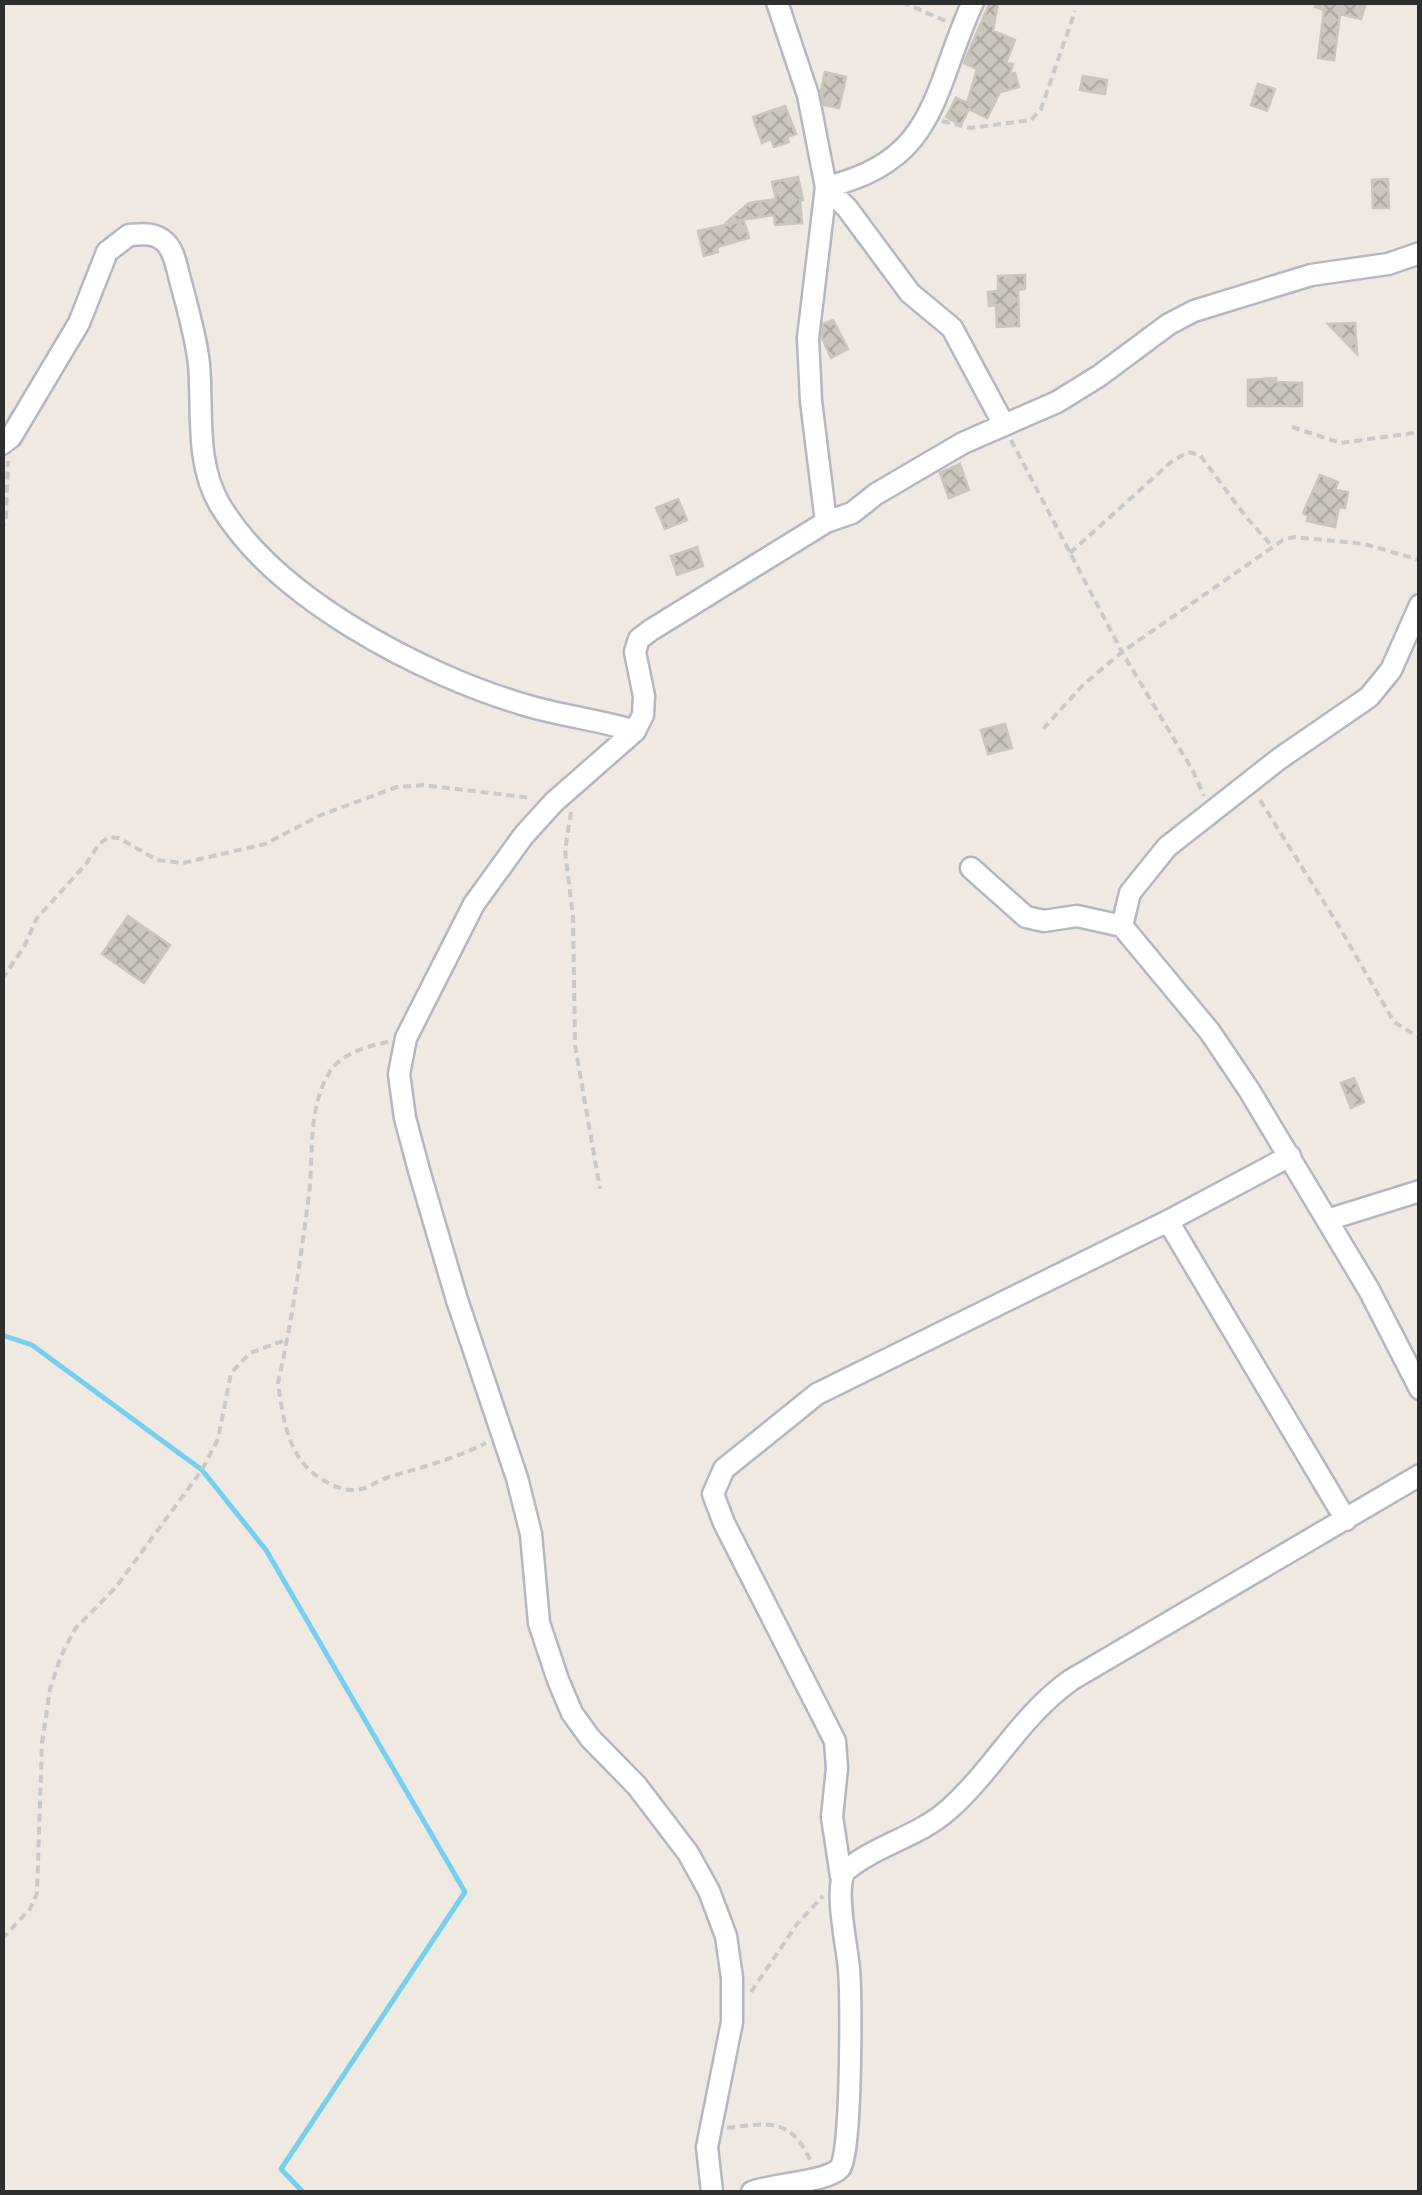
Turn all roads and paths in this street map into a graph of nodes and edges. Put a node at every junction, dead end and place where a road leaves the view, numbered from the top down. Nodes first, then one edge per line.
1 (777, 2) edge
2 (902, 2) edge
3 (973, 2) edge
4 (1075, 11) dead end
5 (962, 28) junction
6 (928, 116) junction
7 (826, 187) junction
8 (1420, 253) edge
9 (1004, 426) junction
10 (1292, 427) dead end
11 (1420, 432) edge
12 (7, 441) edge
13 (826, 522) junction
14 (2, 531) edge
15 (1272, 546) junction
16 (1070, 553) junction
17 (1420, 560) edge
18 (1420, 605) edge
19 (1122, 652) junction
20 (1043, 729) dead end
21 (636, 731) junction
22 (1249, 783) junction
23 (563, 801) junction
24 (1211, 814) junction
25 (971, 868) dead end
26 (1122, 926) junction
27 (2, 979) edge
28 (406, 1038) junction
29 (1420, 1038) edge
30 (1290, 1156) junction
31 (600, 1189) dead end
32 (1420, 1191) edge
33 (1327, 1220) junction
34 (1168, 1222) junction
35 (288, 1339) junction
36 (1420, 1389) edge
37 (504, 1434) junction
38 (1420, 1475) edge
39 (1346, 1520) junction
40 (841, 1878) junction
41 (2, 1939) edge
42 (750, 1995) dead end
43 (710, 2129) junction
44 (816, 2179) junction
45 (712, 2192) edge
46 (752, 2192) edge

1 - 7 street
2 - 5 path
3 - 5 street
4 - 6 path
5 - 6 street
6 - 7 street
7 - 9 street
7 - 13 street
8 - 9 street
9 - 13 street
9 - 16 path
10 - 11 path
12 - 14 path
12 - 21 street
13 - 21 street
15 - 16 path
15 - 17 path
15 - 19 path
16 - 19 path
18 - 22 street
19 - 20 path
19 - 24 path
21 - 23 street
22 - 24 street
22 - 29 path
23 - 27 path
23 - 28 street
23 - 31 path
24 - 26 street
25 - 26 street
26 - 30 street
28 - 35 path
28 - 37 street
30 - 33 street
30 - 34 street
32 - 33 street
33 - 36 street
34 - 39 street
34 - 40 street
35 - 37 path
35 - 41 path
37 - 43 street
38 - 39 street
39 - 40 street
40 - 42 path
40 - 44 street
43 - 44 path
43 - 45 street
44 - 46 street

